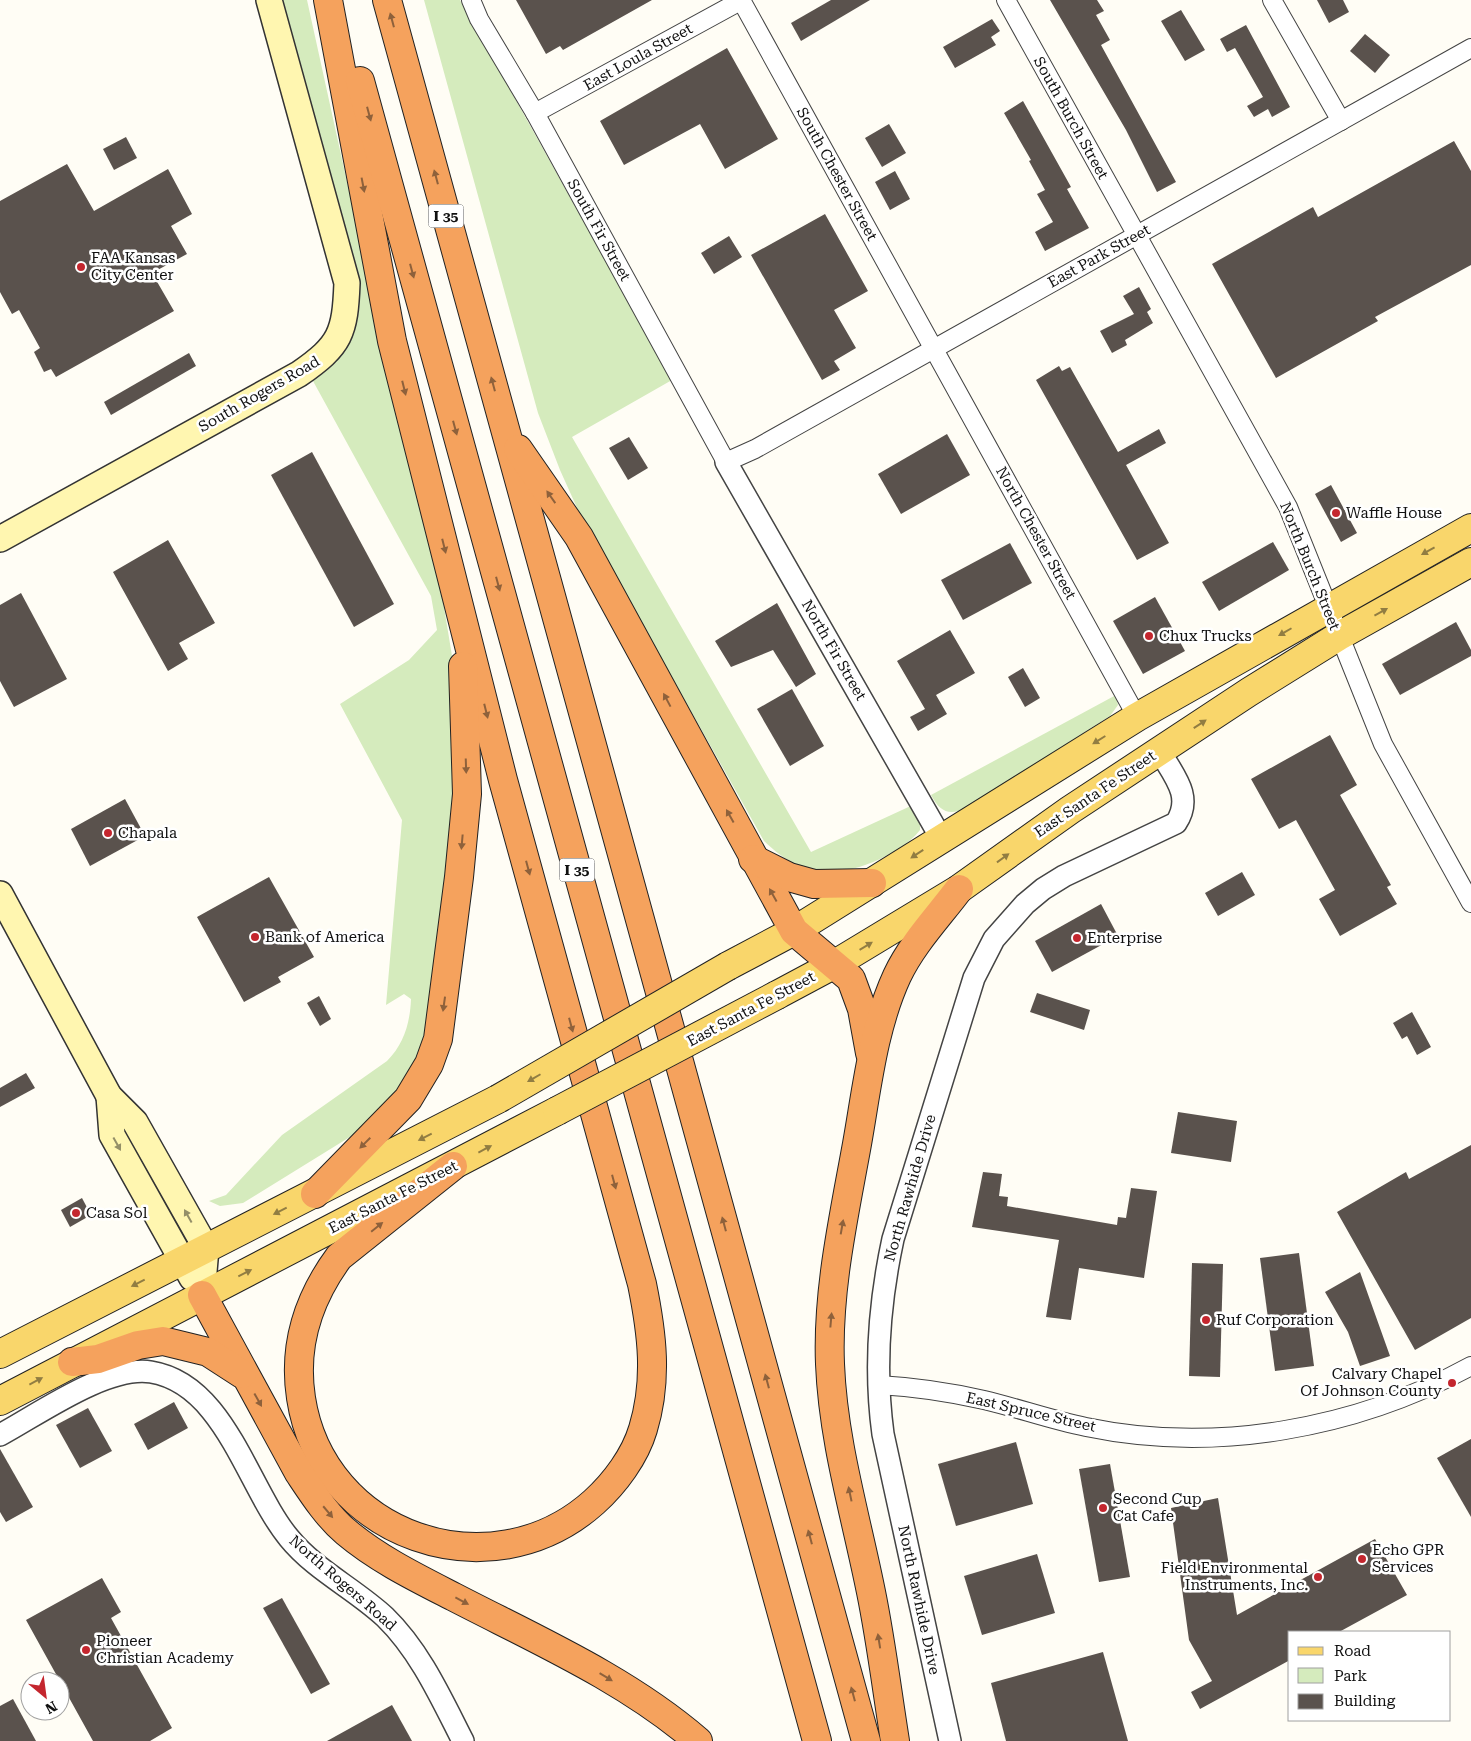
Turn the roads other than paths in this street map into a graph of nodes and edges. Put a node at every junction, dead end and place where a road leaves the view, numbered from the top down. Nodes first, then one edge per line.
1 (269, 0) edge
2 (328, 0) edge
3 (337, 0) edge
4 (387, 0) edge
5 (471, 0) edge
6 (741, 0) edge
7 (1006, 0) edge
8 (1272, 0) edge
9 (1471, 48) edge
10 (535, 113) junction
11 (1341, 121) junction
12 (1137, 235) junction
13 (934, 349) junction
14 (506, 431) junction
15 (726, 462) junction
16 (1471, 528) edge
17 (0, 539) edge
18 (1471, 562) edge
19 (1327, 607) junction
20 (466, 630) junction
21 (1339, 636) junction
22 (1231, 663) junction
23 (1136, 717) junction
24 (1159, 750) junction
25 (1070, 810) junction
26 (941, 838) junction
27 (753, 858) junction
28 (872, 883) junction
29 (960, 889) junction
30 (0, 894) edge
31 (1471, 903) edge
32 (794, 931) junction
33 (836, 964) junction
34 (872, 1062) junction
35 (109, 1096) junction
36 (453, 1166) junction
37 (315, 1194) junction
38 (206, 1248) junction
39 (182, 1260) junction
40 (202, 1295) junction
41 (0, 1354) edge
42 (72, 1362) junction
43 (1471, 1366) edge
44 (245, 1377) junction
45 (879, 1385) junction
46 (0, 1401) edge
47 (0, 1435) edge
48 (463, 1741) edge
49 (698, 1741) edge
50 (817, 1741) edge
51 (866, 1741) edge
52 (895, 1741) edge
53 (950, 1741) edge

1 - 17 main road, South Rogers Road
2 -> 20 highway
3 -> 50 highway, I 35
14 -> 4 highway, I 35
5 - 10 street, South Fir Street
6 - 10 street, East Loula Street
6 - 13 street, South Chester Street
7 - 12 street, South Burch Street
8 - 11 street
9 - 11 street, East Park Street
10 - 15 street, South Fir Street
11 - 12 street, East Park Street
12 - 13 street, East Park Street
12 - 19 street, North Burch Street
13 - 15 street, East Park Street
13 - 23 street, North Chester Street
27 -> 14 highway
51 -> 14 highway, I 35
15 - 26 street, North Fir Street
16 -> 19 main road
21 -> 18 main road, East Santa Fe Street
19 - 21 street, North Burch Street
19 -> 22 main road
20 -> 36 highway
20 -> 37 highway
24 -> 21 main road, East Santa Fe Street
21 - 31 street, North Burch Street
22 - 23 main road
22 - 24 main road
23 - 25 main road
23 -> 26 main road
24 - 25 main road, East Santa Fe Street
24 - 45 street, North Rawhide Drive
29 -> 25 main road, East Santa Fe Street
26 -> 28 main road
27 - 28 highway
32 -> 27 highway
28 - 32 main road
33 -> 29 main road, East Santa Fe Street
29 - 34 highway
30 - 35 main road
32 - 33 highway
32 -> 37 main road, bridge
33 - 34 highway
36 -> 33 main road, East Santa Fe Street, bridge
52 -> 34 highway
38 -> 35 main road
35 -> 39 main road
40 -> 36 main road, East Santa Fe Street
37 -> 38 main road
38 - 39 main road
38 - 40 main road
39 - 40 main road
39 -> 41 main road
40 - 42 main road, East Santa Fe Street
40 - 44 highway
42 - 44 highway
46 -> 42 main road, East Santa Fe Street
43 - 45 street, East Spruce Street
44 -> 49 highway
45 - 53 street, North Rawhide Drive
47 - 48 street, North Rogers Road

